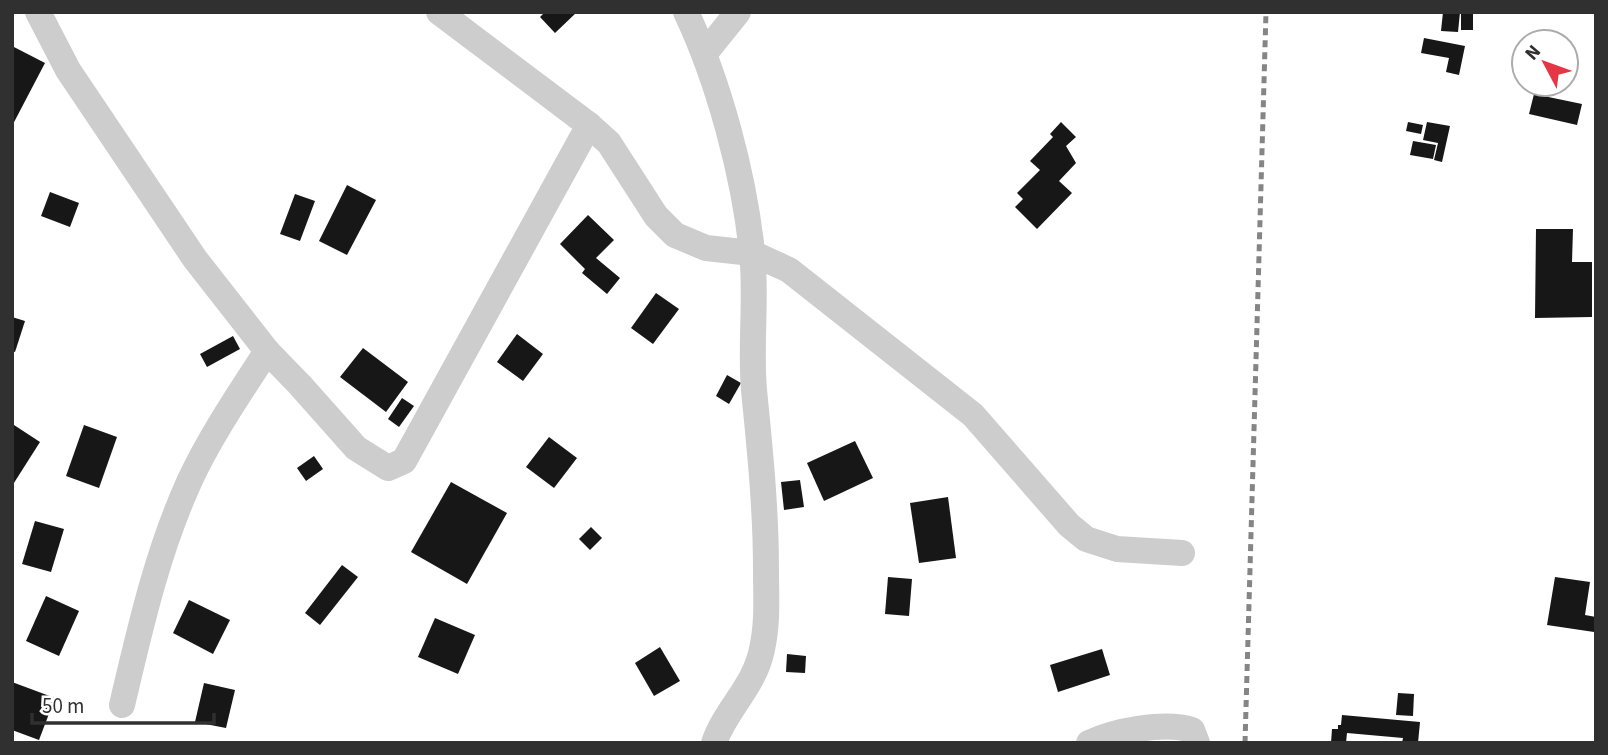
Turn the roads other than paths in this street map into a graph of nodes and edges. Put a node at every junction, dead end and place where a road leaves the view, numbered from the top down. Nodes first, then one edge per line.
1 (38, 12) edge
2 (439, 12) edge
3 (686, 12) edge
4 (738, 12) edge
5 (705, 53) junction
6 (589, 125) junction
7 (752, 253) junction
8 (267, 351) junction
9 (1182, 553) dead end
10 (121, 705) dead end
11 (714, 743) edge
12 (1089, 743) edge
13 (1197, 743) edge

1 - 8 street
2 - 6 street
3 - 5 street
4 - 5 street
5 - 7 street
6 - 7 street
6 - 8 street
7 - 9 street
7 - 11 street
8 - 10 street
12 - 13 street

